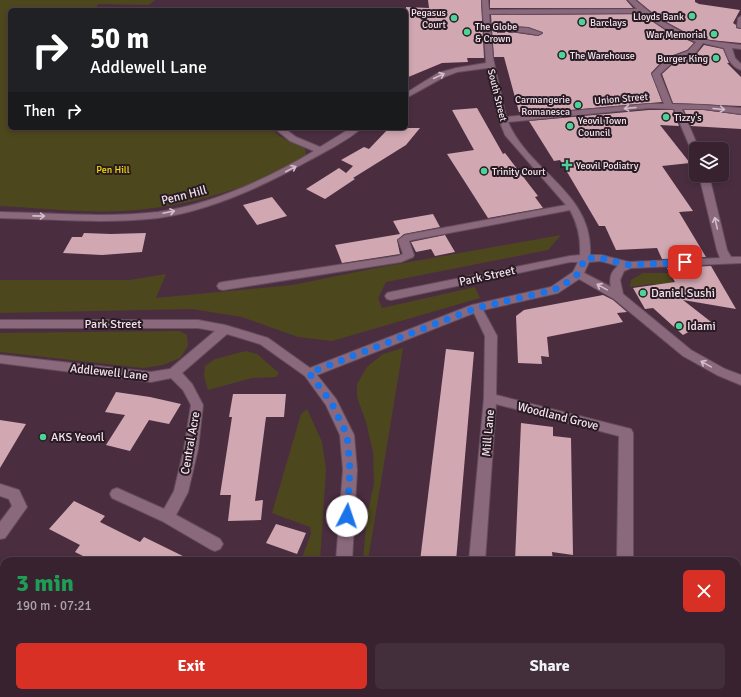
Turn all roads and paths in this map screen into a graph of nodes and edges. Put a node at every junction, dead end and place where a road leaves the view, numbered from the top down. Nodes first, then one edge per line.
1 (485, 0) edge
2 (631, 0) edge
3 (642, 11) junction
4 (486, 12) junction
5 (741, 18) edge
6 (739, 26) dead end
7 (487, 29) junction
8 (497, 29) tunnel mouth
9 (514, 30) tunnel mouth
10 (538, 33) dead end
11 (700, 42) junction
12 (727, 46) junction
13 (741, 47) edge
14 (490, 64) junction
15 (741, 68) edge
16 (408, 95) edge
17 (673, 106) junction
18 (741, 111) edge
19 (503, 120) junction
20 (281, 130) edge
21 (354, 130) edge
22 (691, 142) edge
23 (322, 151) junction
24 (706, 182) edge
25 (572, 207) junction
26 (0, 215) edge
27 (585, 258) junction
28 (727, 260) junction
29 (741, 260) edge
30 (629, 265) junction
31 (578, 274) junction
32 (222, 286) dead end
33 (391, 296) dead end
34 (618, 296) junction
35 (476, 308) junction
36 (0, 324) edge
37 (225, 329) junction
38 (0, 359) edge
39 (174, 373) junction
40 (309, 373) junction
41 (741, 380) edge
42 (490, 398) junction
43 (0, 490) edge
44 (117, 494) dead end
45 (167, 517) junction
46 (0, 533) edge
47 (215, 544) dead end
48 (344, 557) edge
49 (477, 557) edge
50 (625, 557) edge

1 - 4 street, South Street
2 - 3 street
3 - 4 street
3 - 11 street
4 - 7 street, South Street
5 - 6 street
7 - 8 street
7 - 14 street, South Street
9 - 10 street
11 - 12 street
11 - 17 street
12 - 13 street
12 - 15 street
16 -> 14 street
14 - 19 street, South Street
17 -> 18 street, Union Street
17 -> 19 street, Union Street
17 - 22 street
19 - 25 street, South Street
20 - 23 street
21 - 23 street, Penn Hill
26 -> 23 street, Penn Hill
28 -> 24 street
25 - 27 street, South Street
25 - 32 street
27 - 30 street, Park Street
27 - 31 street
27 - 33 street, Park Street
28 - 29 street, Park Street
28 - 30 street, Park Street
30 - 34 street
34 -> 31 street
31 - 35 street
41 -> 34 street
35 - 40 street
35 - 42 street, Mill Lane
36 - 37 street, Park Street
37 - 39 street
37 - 40 street, Park Street
38 - 39 street, Addlewell Lane
39 - 45 street, Central Acre
40 - 48 street, Park Street
42 - 49 street, Mill Lane
42 - 50 street, Woodland Grove
43 - 46 street
44 - 45 street
45 - 47 street

